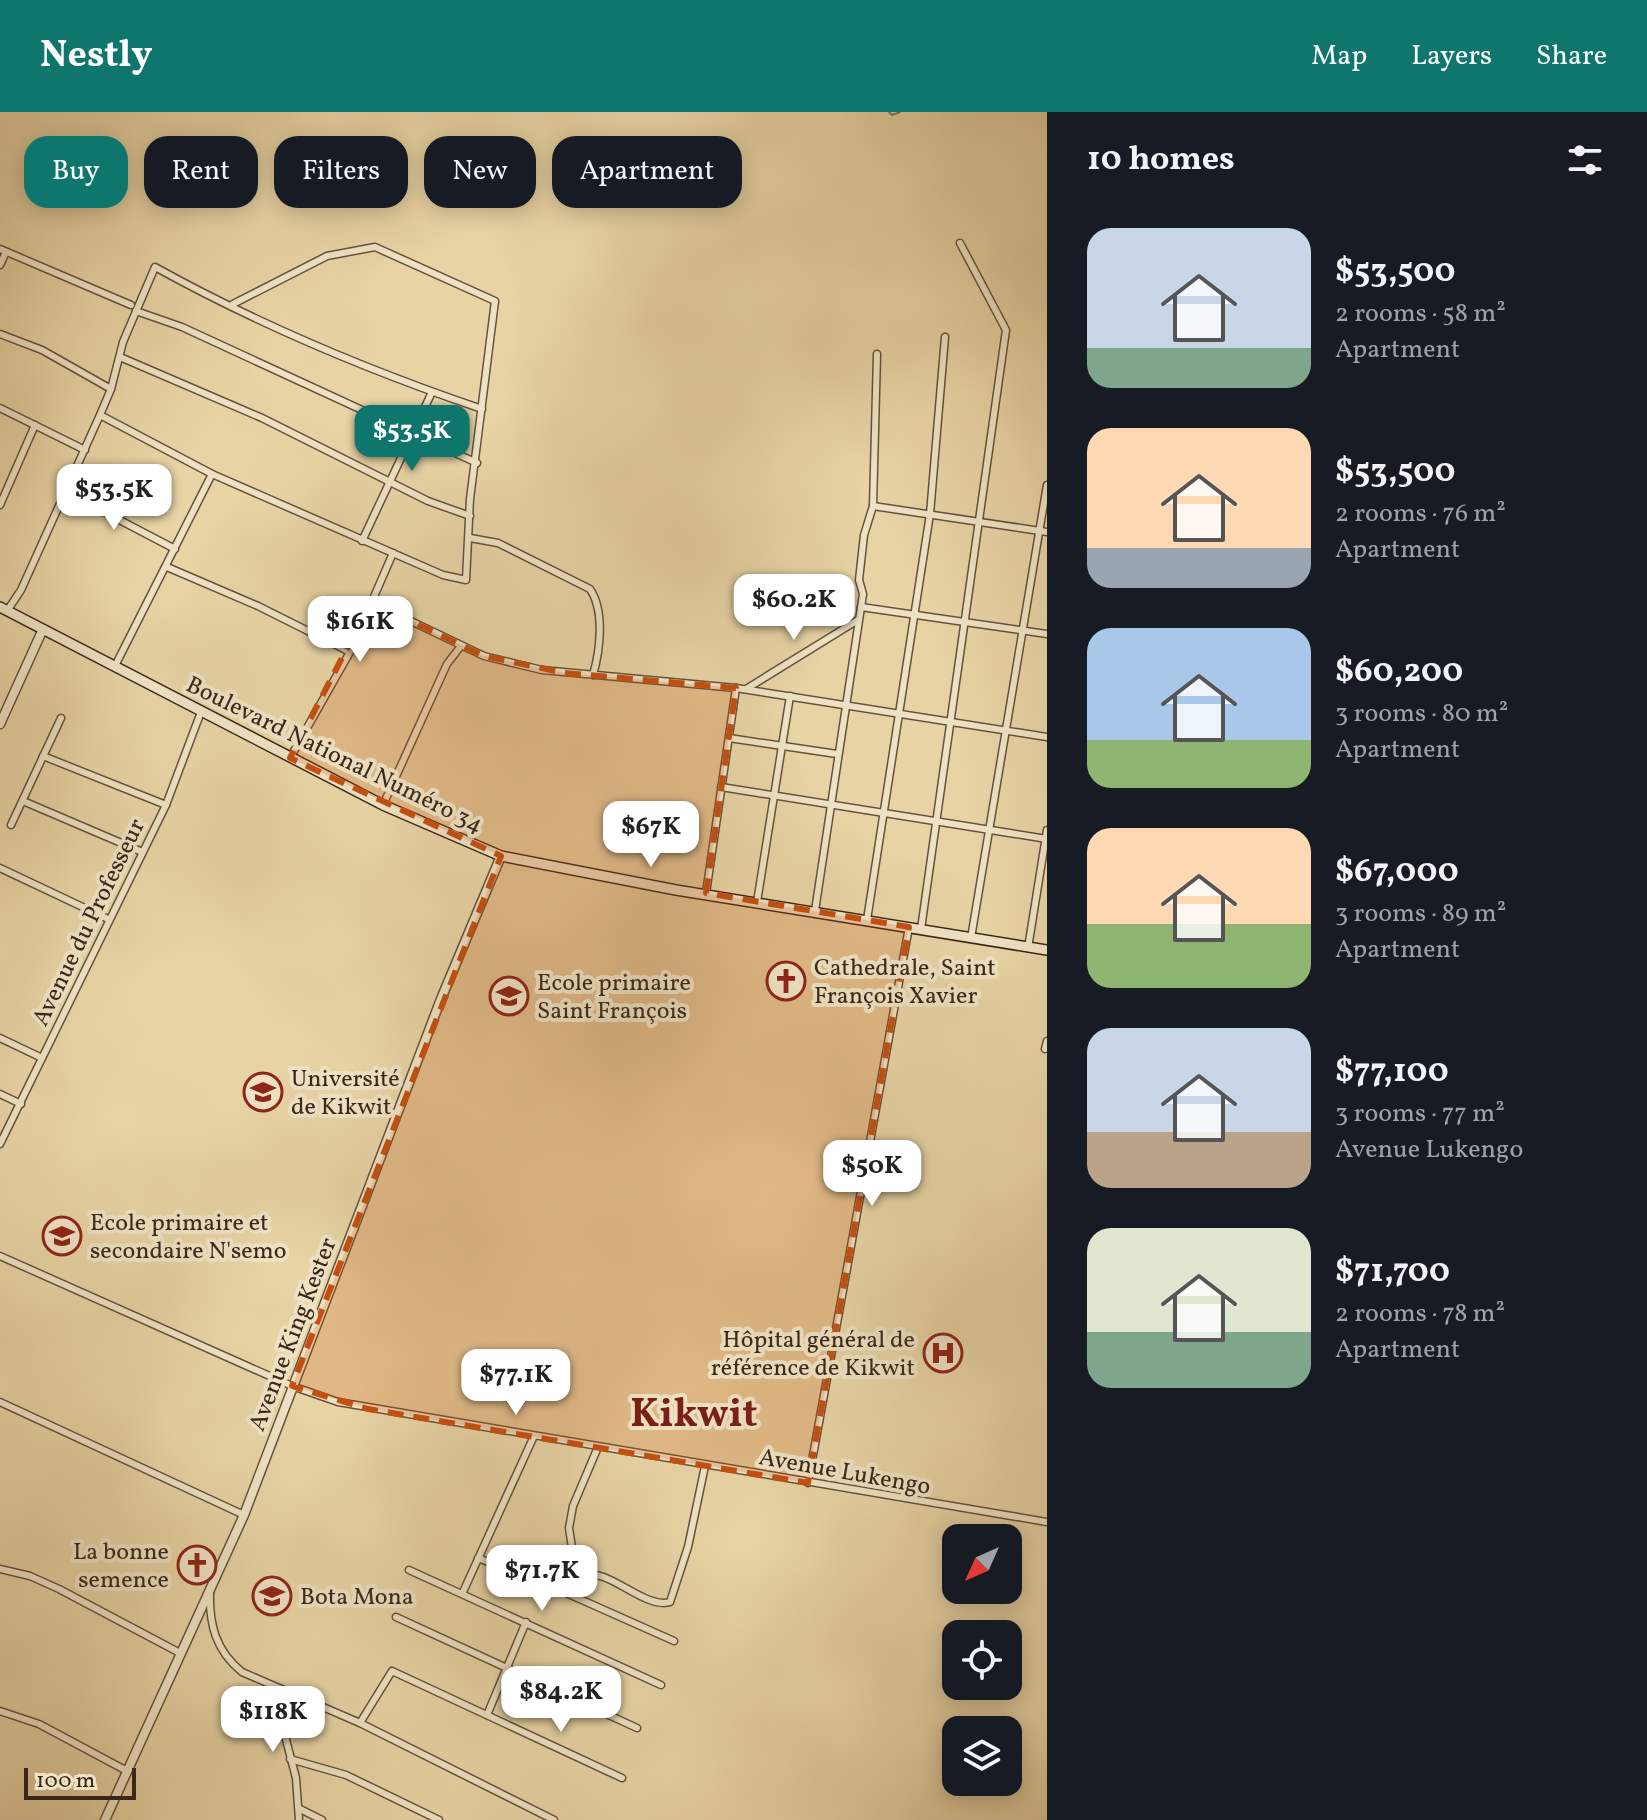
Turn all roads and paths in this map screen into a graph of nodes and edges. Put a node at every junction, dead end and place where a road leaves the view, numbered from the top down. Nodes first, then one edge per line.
1 (960, 243) dead end
2 (3, 250) edge
3 (0, 265) edge
4 (233, 304) junction
5 (133, 308) junction
6 (0, 334) edge
7 (945, 337) dead end
8 (877, 354) dead end
9 (120, 357) junction
10 (111, 389) junction
11 (432, 392) junction
12 (0, 408) edge
13 (482, 409) junction
14 (100, 415) junction
15 (35, 425) junction
16 (413, 435) junction
17 (85, 450) junction
18 (477, 463) junction
19 (212, 474) junction
20 (391, 482) junction
21 (1047, 485) edge
22 (66, 492) junction
23 (0, 505) edge
24 (873, 506) junction
25 (930, 514) junction
26 (470, 516) junction
27 (980, 522) junction
28 (1038, 531) junction
29 (1047, 532) edge
30 (470, 538) junction
31 (362, 541) junction
32 (175, 549) junction
33 (393, 553) junction
34 (167, 567) junction
35 (371, 602) junction
36 (861, 607) junction
37 (4, 609) edge
38 (916, 614) junction
39 (858, 620) junction
40 (966, 621) junction
41 (43, 629) junction
42 (1020, 630) junction
43 (1047, 634) edge
44 (461, 646) junction
45 (350, 652) junction
46 (115, 666) junction
47 (593, 675) junction
48 (736, 688) junction
49 (746, 689) junction
50 (790, 696) junction
51 (844, 703) junction
52 (201, 712) junction
53 (901, 713) junction
54 (61, 718) dead end
55 (950, 723) junction
56 (0, 724) edge
57 (1005, 730) junction
58 (1047, 737) edge
59 (729, 738) junction
60 (781, 746) junction
61 (837, 754) junction
62 (43, 756) junction
63 (290, 758) junction
64 (721, 787) junction
65 (772, 797) junction
66 (23, 801) junction
67 (166, 805) junction
68 (383, 805) junction
69 (830, 807) junction
70 (883, 814) junction
71 (934, 821) junction
72 (11, 825) dead end
73 (1047, 830) edge
74 (991, 831) junction
75 (1046, 839) edge
76 (140, 851) junction
77 (501, 856) junction
78 (0, 868) edge
79 (706, 893) junction
80 (757, 902) junction
81 (815, 911) junction
82 (108, 919) junction
83 (867, 920) junction
84 (909, 927) junction
85 (921, 929) junction
86 (971, 938) junction
87 (1028, 948) junction
88 (1047, 950) edge
89 (0, 1038) edge
90 (42, 1058) junction
91 (0, 1094) edge
92 (21, 1104) junction
93 (0, 1144) edge
94 (0, 1256) edge
95 (292, 1386) junction
96 (0, 1402) edge
97 (534, 1436) junction
98 (598, 1447) junction
99 (705, 1466) junction
100 (808, 1483) junction
101 (244, 1515) junction
102 (1047, 1522) edge
103 (478, 1558) junction
104 (0, 1569) edge
105 (409, 1570) dead end
106 (578, 1586) junction
107 (210, 1589) junction
108 (463, 1592) junction
109 (579, 1598) junction
110 (396, 1617) dead end
111 (526, 1622) junction
112 (674, 1641) dead end
113 (180, 1653) junction
114 (507, 1668) junction
115 (661, 1685) dead end
116 (272, 1686) junction
117 (0, 1711) edge
118 (487, 1715) junction
119 (360, 1723) junction
120 (637, 1728) dead end
121 (290, 1759) junction
122 (127, 1771) junction
123 (622, 1778) dead end
124 (300, 1809) junction
125 (105, 1820) edge
126 (299, 1820) edge
127 (322, 1820) edge
128 (439, 1820) edge
129 (554, 1820) edge

1 - 27 street
2 - 3 street
2 - 5 street
4 - 5 street
4 - 11 street
4 - 13 street
5 - 9 street
5 - 16 street
6 - 10 street
7 - 25 street
8 - 24 street
9 - 10 street
9 - 20 street
10 - 14 street
11 - 13 street
11 - 16 street
12 - 15 street
13 - 18 street
14 - 17 street
14 - 19 street
15 - 17 street
15 - 23 street
16 - 18 street
16 - 20 street
17 - 22 street
18 - 26 street
19 - 31 street
19 - 32 street
20 - 26 street
20 - 31 street
21 - 28 street
22 - 32 street
22 - 37 street
24 - 25 street
24 - 36 street
25 - 27 street
25 - 38 street
26 - 30 street
27 - 28 street
27 - 40 street
28 - 29 street
28 - 42 street
30 - 33 street
30 - 47 street
31 - 33 street
32 - 34 street
33 - 35 street
34 - 45 street
34 - 46 street
35 - 44 street
35 - 45 street
36 - 38 street
36 - 39 street
37 - 41 main road, Boulevard National Numéro 34
38 - 40 street
38 - 53 street
39 - 49 street
39 - 51 street
40 - 42 street
40 - 55 street
41 - 46 main road, Boulevard National Numéro 34
41 - 56 street
42 - 43 street
42 - 57 street
44 - 47 street
44 - 68 street
45 - 63 street
46 - 52 main road, Boulevard National Numéro 34
47 - 48 street
48 - 49 street
48 - 59 street
49 - 50 street
50 - 51 street
50 - 60 street
51 - 53 street
51 - 61 street
52 - 63 main road, Boulevard National Numéro 34
52 - 67 street, Avenue du Professeur
53 - 55 street
53 - 70 street
54 - 62 street
55 - 57 street
55 - 71 street
57 - 58 street
57 - 74 street
59 - 60 street
59 - 64 street
60 - 61 street
60 - 65 street
61 - 69 street
62 - 66 street
62 - 67 street
63 - 68 main road, Boulevard National Numéro 34
64 - 65 street
64 - 79 street
65 - 69 street
65 - 80 street
66 - 72 street
66 - 76 street
67 - 76 street, Avenue du Professeur
68 - 77 main road, Boulevard National Numéro 34
69 - 70 street
69 - 81 street
70 - 71 street
70 - 83 street
71 - 74 street
71 - 85 street
73 - 75 street
74 - 75 street
74 - 86 street
75 - 87 street
76 - 82 street, Avenue du Professeur
77 - 79 main road, Boulevard National Numéro 34
77 - 95 street, Avenue King Kester
78 - 82 street
79 - 80 main road, Boulevard National Numéro 34
80 - 81 main road, Boulevard National Numéro 34
81 - 83 main road, Boulevard National Numéro 34
82 - 90 street, Avenue du Professeur
83 - 84 main road, Boulevard National Numéro 34
84 - 85 main road, Boulevard National Numéro 34
84 - 100 street
85 - 86 main road, Boulevard National Numéro 34
86 - 87 main road, Boulevard National Numéro 34
87 - 88 main road, Boulevard National Numéro 34
89 - 90 street
90 - 92 street, Avenue du Professeur
91 - 92 street
92 - 93 street, Avenue du Professeur
94 - 95 street, Avenue Lukengo
95 - 97 street, Avenue Lukengo
95 - 101 street, Avenue King Kester
96 - 101 street
97 - 98 street, Avenue Lukengo
97 - 103 street
98 - 99 street, Avenue Lukengo
98 - 106 street
99 - 100 street, Avenue Lukengo
99 - 106 street
100 - 102 street, Avenue Lukengo
101 - 107 street, Avenue King Kester
103 - 108 street
103 - 109 street
104 - 113 street
105 - 108 street
106 - 109 street
107 - 113 street, Avenue King Kester
107 - 116 street
108 - 111 street
109 - 112 street
110 - 114 street
111 - 114 street
111 - 115 street
113 - 122 street, Avenue King Kester
114 - 118 street
114 - 120 street
116 - 119 street
116 - 121 street
117 - 122 street
118 - 119 street
118 - 123 street
119 - 129 street
121 - 124 street
121 - 128 street
122 - 125 street, Avenue King Kester
124 - 126 street
124 - 127 street

